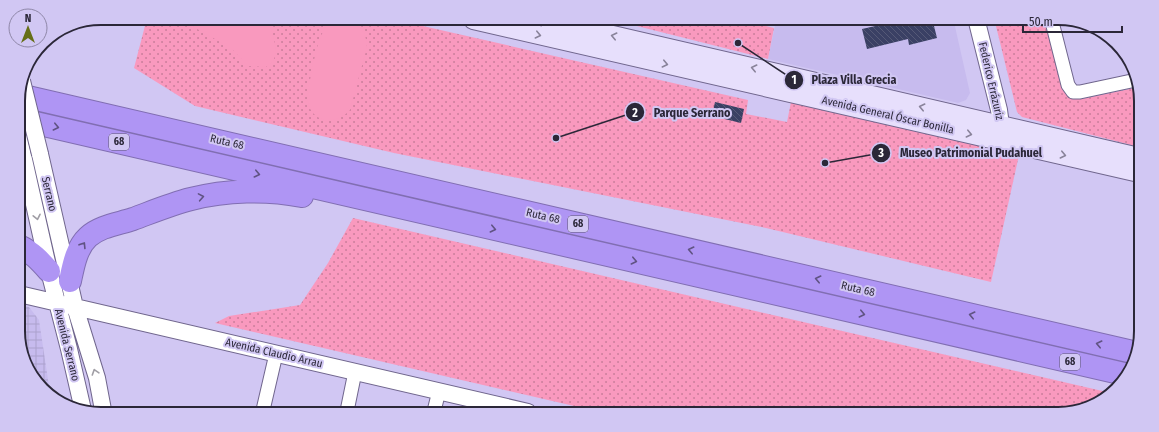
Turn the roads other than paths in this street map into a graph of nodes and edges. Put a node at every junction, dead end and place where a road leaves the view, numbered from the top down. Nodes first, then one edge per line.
1 (496, 25) edge
2 (568, 25) edge
3 (978, 25) edge
4 (1053, 25) edge
5 (1130, 77) edge
6 (25, 94) edge
7 (25, 97) edge
8 (25, 121) edge
9 (999, 133) junction
10 (1134, 156) edge
11 (25, 160) edge
12 (1134, 172) edge
13 (462, 222) junction
14 (25, 249) edge
15 (49, 272) junction
16 (70, 281) junction
17 (25, 295) edge
18 (57, 303) junction
19 (75, 307) junction
20 (1131, 352) edge
21 (276, 354) junction
22 (355, 372) junction
23 (1121, 373) edge
24 (439, 391) junction
25 (82, 405) edge
26 (102, 407) edge
27 (265, 407) edge
28 (348, 407) edge
29 (435, 407) edge
30 (492, 407) edge

1 -> 9 main road, Avenida General Óscar Bonilla
9 -> 2 main road, Avenida General Óscar Bonilla
3 - 9 street, Federico Errázuriz
4 - 5 street
6 - 16 street, Serrano, bridge
20 -> 7 highway, Ruta 68 / 68
8 -> 13 highway, Ruta 68 / 68
9 - 10 main road, Avenida General Óscar Bonilla
9 -> 12 main road, Avenida General Óscar Bonilla
11 -> 15 street, Serrano
16 -> 13 highway
13 -> 23 highway, Ruta 68 / 68
14 - 15 highway
15 - 18 street, Serrano
16 - 19 street, Serrano
17 - 18 street, Avenida Claudio Arrau
18 - 19 street, Avenida Claudio Arrau
18 - 25 street, Avenida Serrano
19 - 21 street, Avenida Claudio Arrau
26 -> 19 street, Avenida Serrano
21 - 22 street, Avenida Claudio Arrau
21 - 27 street
22 - 24 street, Avenida Claudio Arrau
22 - 28 street
24 - 29 street
24 - 30 street, Avenida Claudio Arrau

